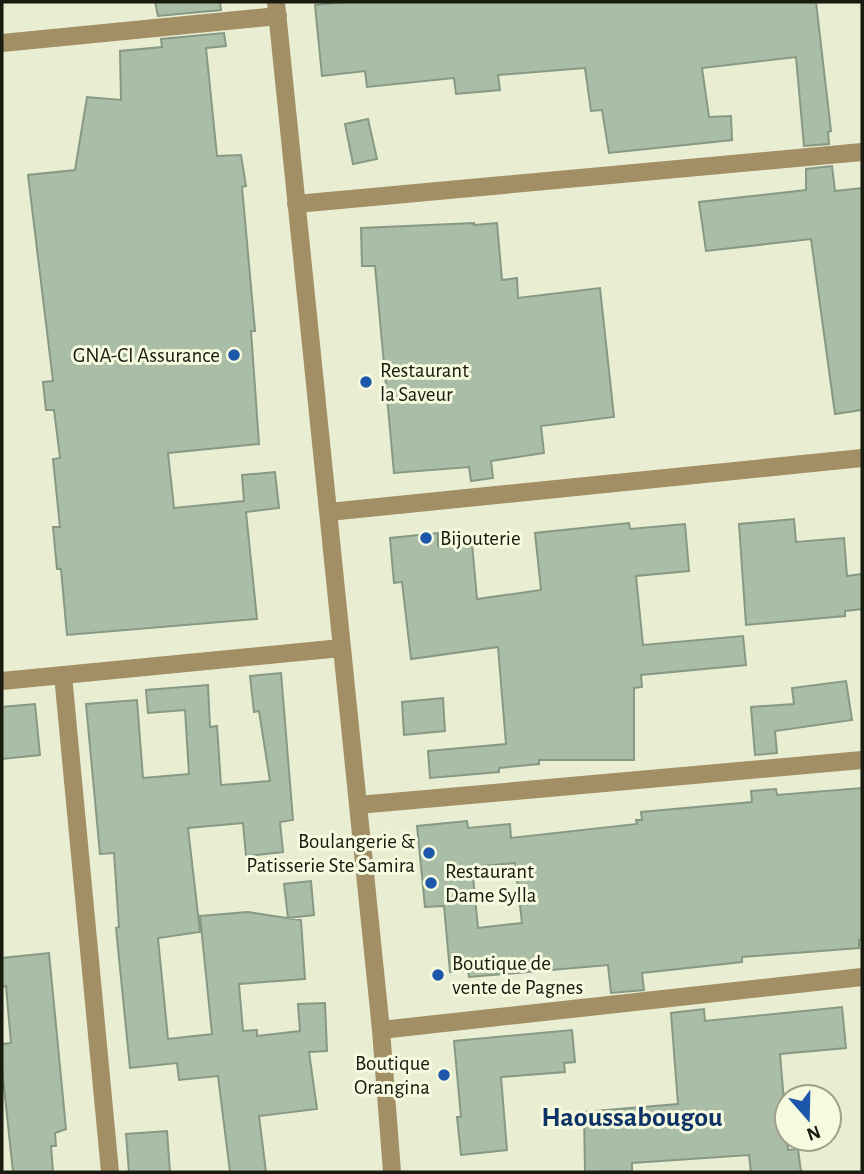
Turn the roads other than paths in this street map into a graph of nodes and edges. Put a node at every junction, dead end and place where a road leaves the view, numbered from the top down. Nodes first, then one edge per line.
1 (277, 9) edge
2 (2, 43) edge
3 (862, 152) edge
4 (296, 204) junction
5 (862, 458) edge
6 (329, 512) junction
7 (341, 648) junction
8 (63, 675) junction
9 (2, 681) edge
10 (862, 760) edge
11 (358, 805) junction
12 (862, 977) edge
13 (381, 1030) junction
14 (110, 1172) edge
15 (392, 1172) edge

1 - 2 street
1 - 4 street
3 - 4 street
4 - 6 street
5 - 6 street
6 - 7 street
7 - 8 street
7 - 11 street
8 - 9 street
8 - 14 street
10 - 11 street
11 - 13 street
12 - 13 street
13 - 15 street

